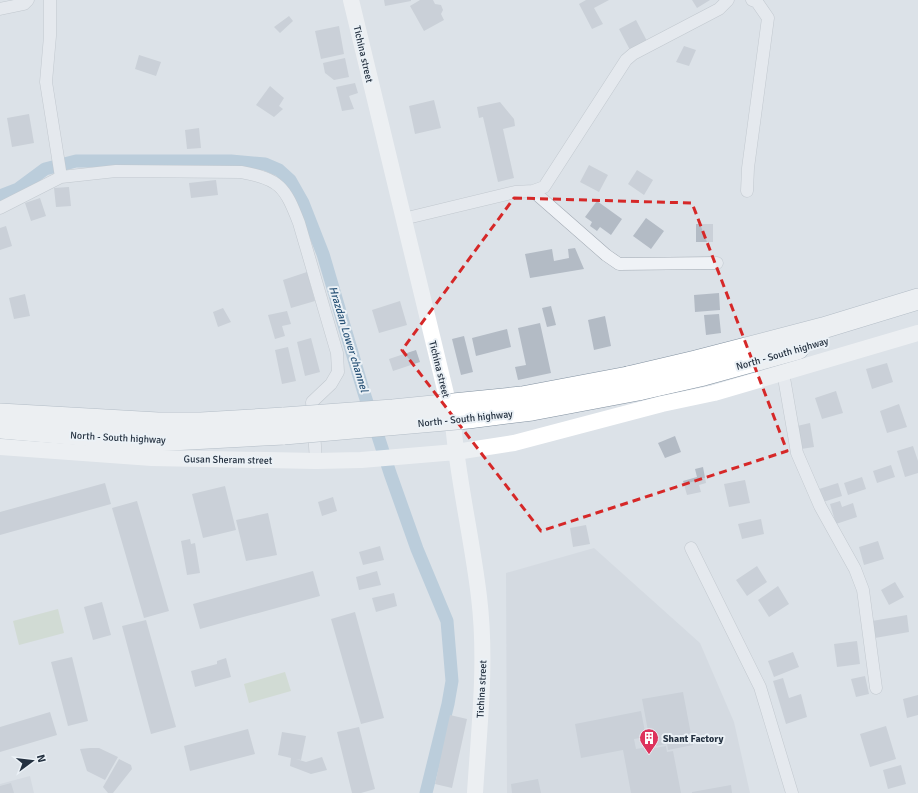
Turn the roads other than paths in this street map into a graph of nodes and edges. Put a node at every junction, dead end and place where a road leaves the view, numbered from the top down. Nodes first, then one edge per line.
1 (28, 0) edge
2 (50, 0) edge
3 (351, 0) edge
4 (728, 0) edge
5 (752, 0) edge
6 (0, 8) edge
7 (61, 174) junction
8 (533, 191) junction
9 (747, 191) dead end
10 (0, 208) edge
11 (403, 219) junction
12 (717, 263) dead end
13 (918, 299) edge
14 (918, 313) edge
15 (918, 333) edge
16 (783, 372) junction
17 (633, 383) junction
18 (0, 414) edge
19 (284, 426) junction
20 (0, 428) edge
21 (0, 447) edge
22 (456, 452) junction
23 (316, 461) junction
24 (691, 548) dead end
25 (876, 688) dead end
26 (476, 793) edge
27 (792, 793) edge

1 - 6 street
2 - 7 street
3 - 11 street, Tichina street
4 - 8 street
5 - 9 street
7 - 10 street
7 - 23 street
8 - 11 street
8 - 12 street
11 - 22 street, Tichina street
13 - 17 highway, North - South highway
14 - 17 highway, North - South highway
15 - 16 street, Gusan Sheram street
16 - 22 street, Gusan Sheram street
16 - 25 street
17 - 19 highway, North - South highway, bridge
18 - 19 highway, North - South highway
19 - 20 highway, North - South highway
21 - 23 street, Gusan Sheram street
22 - 23 street, Gusan Sheram street
22 - 26 street, Tichina street
24 - 27 street

